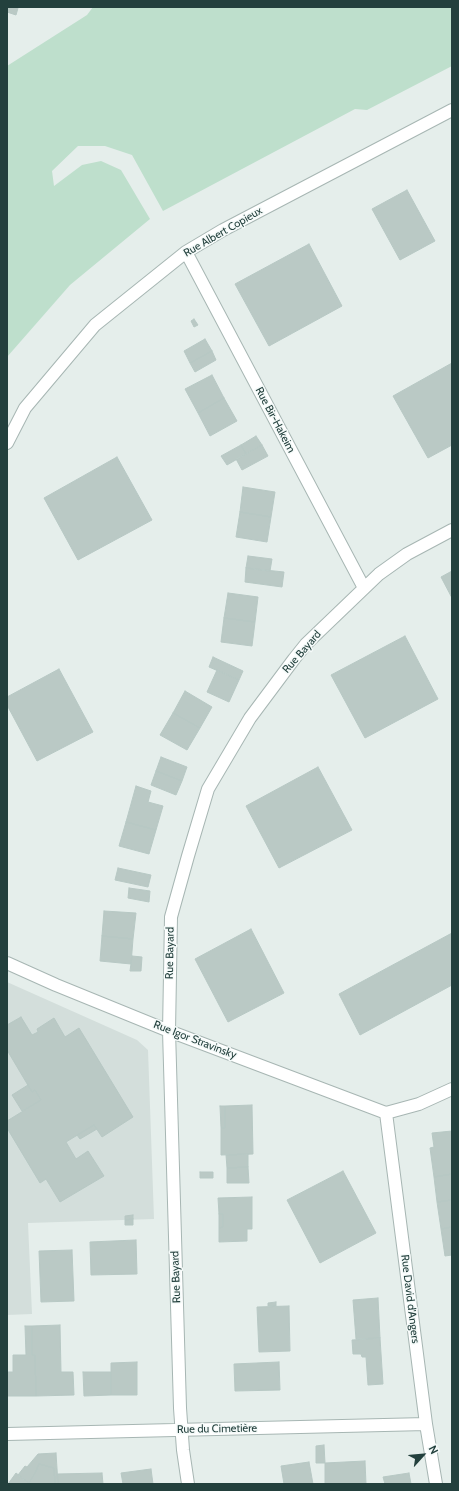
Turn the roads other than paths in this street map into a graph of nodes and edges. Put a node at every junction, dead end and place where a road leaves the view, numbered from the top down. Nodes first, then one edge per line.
1 (452, 110) edge
2 (186, 252) junction
3 (7, 443) edge
4 (452, 530) edge
5 (364, 588) junction
6 (7, 962) edge
7 (169, 1031) junction
8 (452, 1089) edge
9 (386, 1113) junction
10 (426, 1424) junction
11 (181, 1430) junction
12 (7, 1434) edge
13 (188, 1484) edge
14 (436, 1484) edge

1 - 2 street, Rue Albert Copieux
2 - 3 street, Rue Albert Copieux
2 - 5 street, Rue Bir-Hakeim
4 - 5 street, Rue Bayard
5 - 7 street, Rue Bayard
6 - 7 street, Rue Igor Stravinsky
7 - 9 street, Rue Igor Stravinsky
7 - 11 street, Rue Bayard
8 - 9 street
9 - 10 street, Rue David d'Angers
10 - 11 street, Rue du Cimetière
10 - 14 street, Rue David d'Angers
11 - 12 street, Rue du Cimetière
11 - 13 street, Rue Bayard

